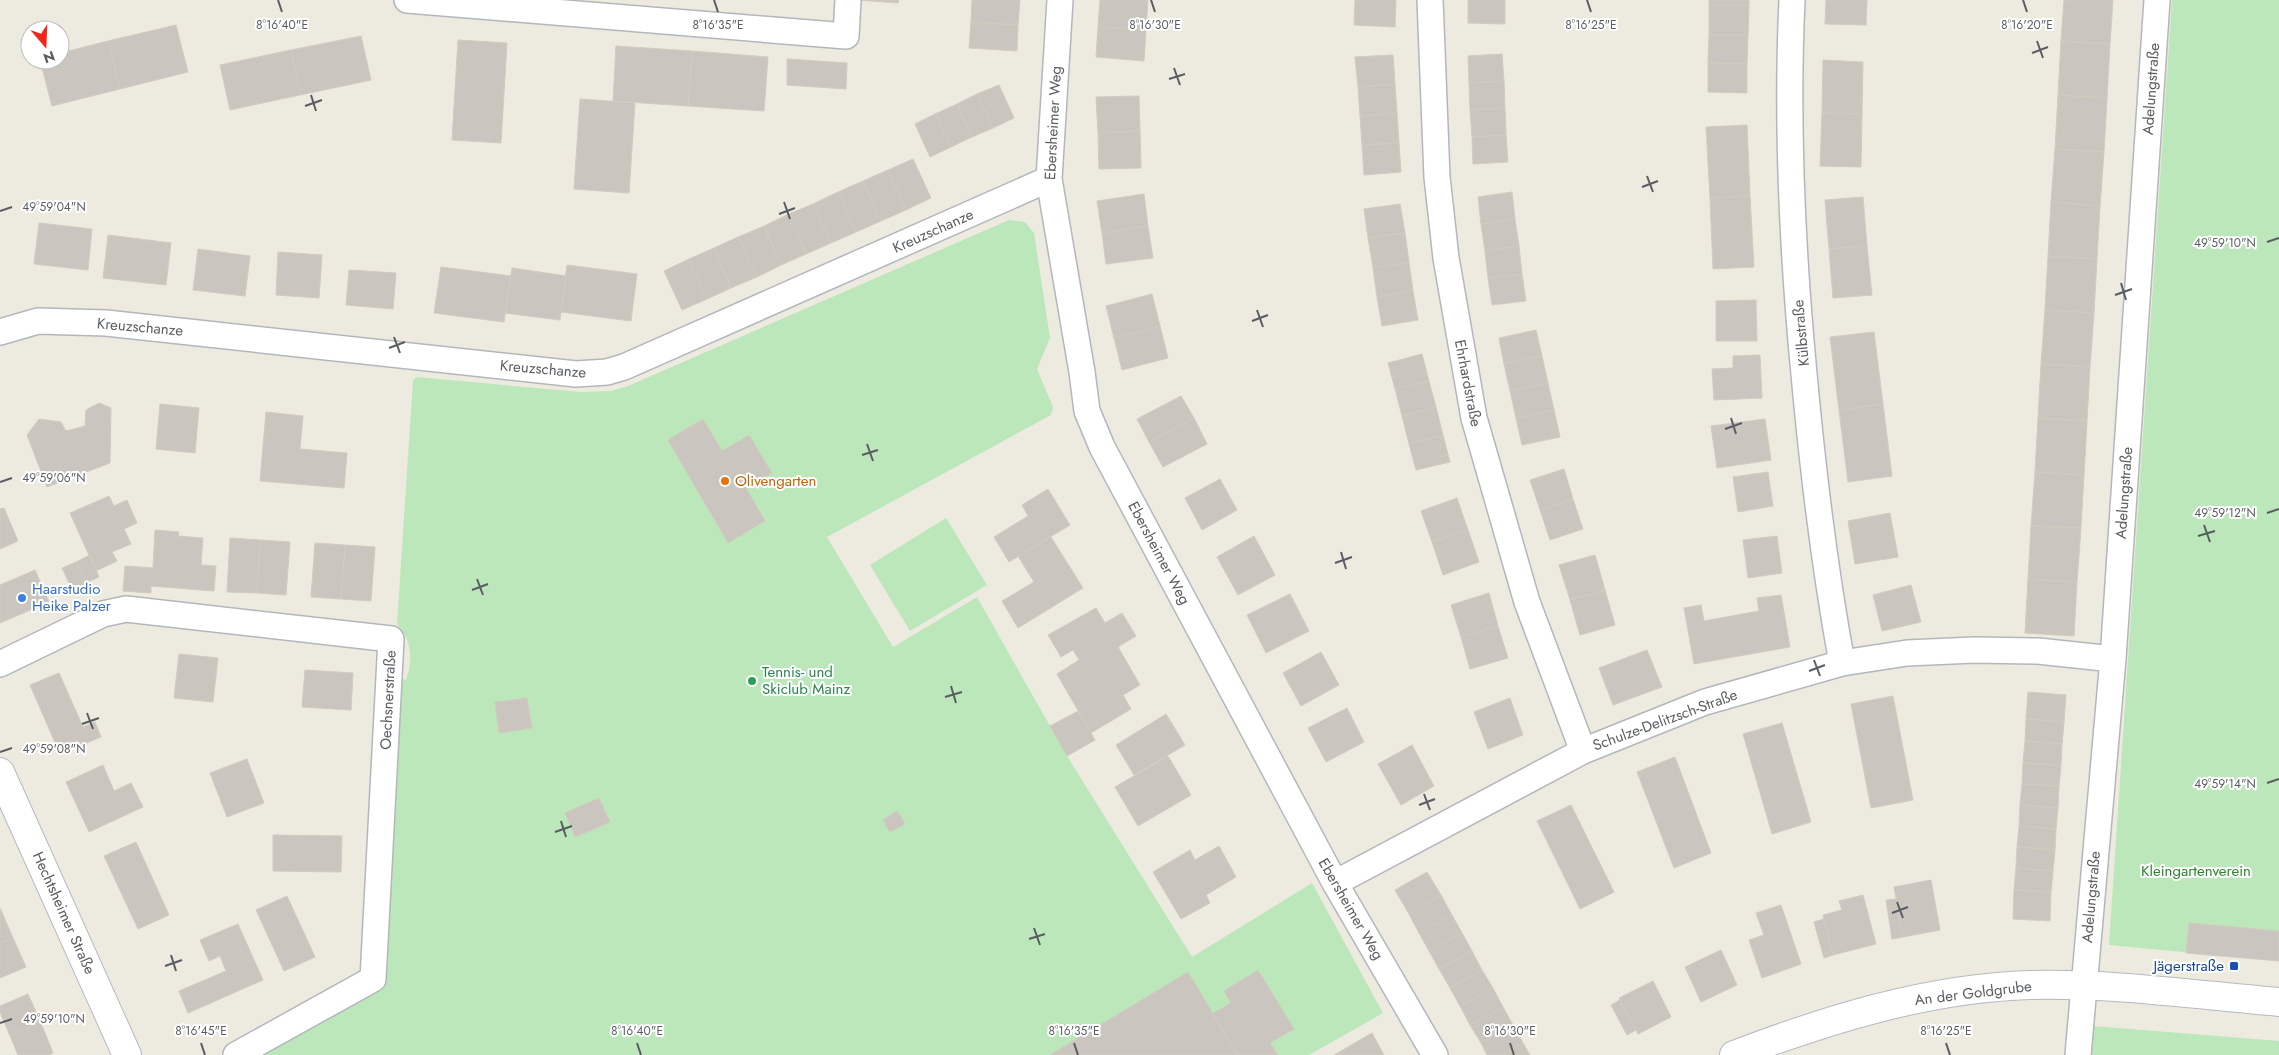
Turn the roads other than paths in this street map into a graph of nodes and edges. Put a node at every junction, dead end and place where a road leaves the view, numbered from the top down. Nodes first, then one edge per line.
1 (406, 0) edge
2 (848, 0) edge
3 (1060, 0) edge
4 (1430, 0) edge
5 (1792, 0) edge
6 (2157, 0) edge
7 (1049, 179) junction
8 (0, 332) edge
9 (2112, 659) junction
10 (1842, 663) junction
11 (0, 664) edge
12 (1583, 751) junction
13 (0, 772) edge
14 (1335, 882) junction
15 (2082, 985) junction
16 (2279, 1002) edge
17 (127, 1055) edge
18 (236, 1055) edge
19 (1435, 1055) edge
20 (1734, 1055) edge
21 (2078, 1055) edge

1 - 2 street
3 - 7 street, Ebersheimer Weg
4 - 12 street, Ehrhardstraße
5 - 10 street, Külbstraße
6 - 9 street, Adelungstraße
7 - 8 street, Kreuzschanze
7 - 14 street, Ebersheimer Weg
9 - 10 street, Schulze-Delitzsch-Straße
9 - 15 street, Adelungstraße
10 - 12 street, Schulze-Delitzsch-Straße
11 - 18 street, Oechsnerstraße
12 - 14 street, Schulze-Delitzsch-Straße
13 - 17 street, Hechtsheimer Straße
14 - 19 street, Ebersheimer Weg
15 - 16 street, An der Goldgrube
15 - 20 street, An der Goldgrube
15 - 21 street, Adelungstraße

